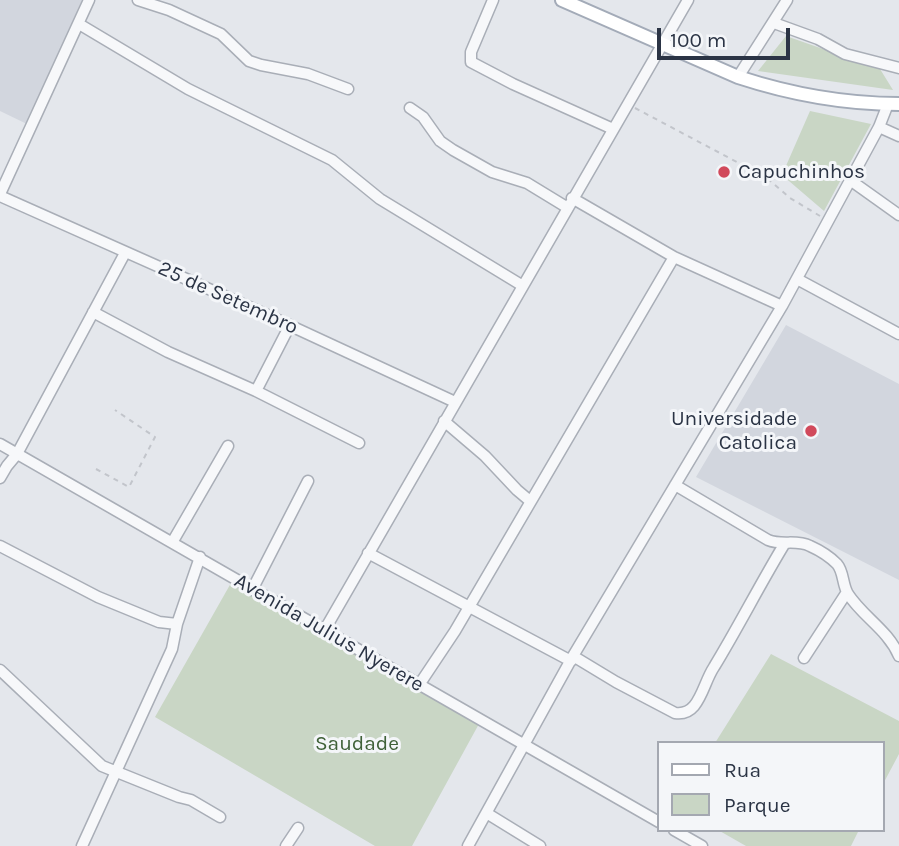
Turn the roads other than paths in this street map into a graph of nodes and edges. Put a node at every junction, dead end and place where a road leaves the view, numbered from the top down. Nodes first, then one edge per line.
1 (89, 0) edge
2 (138, 0) edge
3 (493, 0) edge
4 (562, 0) edge
5 (688, 0) edge
6 (786, 0) edge
7 (774, 23) junction
8 (79, 24) junction
9 (663, 45) junction
10 (899, 68) edge
11 (738, 77) junction
12 (348, 89) dead end
13 (893, 104) edge
14 (410, 108) dead end
15 (878, 127) junction
16 (613, 129) junction
17 (899, 136) edge
18 (849, 180) junction
19 (0, 195) edge
20 (570, 203) junction
21 (899, 215) edge
22 (125, 253) junction
23 (674, 257) junction
24 (797, 279) junction
25 (523, 286) junction
26 (782, 306) junction
27 (93, 312) junction
28 (290, 326) junction
29 (899, 334) edge
30 (256, 391) junction
31 (455, 402) junction
32 (444, 421) junction
33 (359, 443) dead end
34 (0, 444) edge
35 (228, 446) dead end
36 (17, 454) junction
37 (0, 478) edge
38 (308, 481) dead end
39 (675, 485) junction
40 (530, 501) junction
41 (173, 541) junction
42 (785, 543) junction
43 (0, 546) edge
44 (368, 553) junction
45 (200, 557) junction
46 (252, 590) junction
47 (847, 592) junction
48 (468, 606) junction
49 (177, 624) junction
50 (324, 631) junction
51 (899, 656) edge
52 (804, 658) dead end
53 (572, 659) junction
54 (0, 670) edge
55 (419, 685) junction
56 (524, 745) junction
57 (115, 771) junction
58 (488, 814) junction
59 (220, 817) dead end
60 (657, 821) edge
61 (298, 828) dead end
62 (678, 832) edge
63 (82, 846) edge
64 (286, 846) edge
65 (468, 846) edge
66 (540, 846) edge
67 (702, 846) edge

1 - 8 street
2 - 12 street
3 - 16 street
4 - 9 main road
5 - 9 street
6 - 7 street
7 - 10 street
7 - 11 street
8 - 19 street
8 - 25 street
9 - 11 main road
9 - 16 street
11 - 13 main road
13 - 15 street
14 - 20 street
15 - 17 street
15 - 18 street
16 - 20 street
18 - 21 street
18 - 24 street
19 - 22 street, 25 de Setembro
20 - 23 street
20 - 25 street
22 - 27 street
22 - 28 street, 25 de Setembro
23 - 26 street
23 - 40 street
24 - 26 street
24 - 29 street
25 - 31 street
26 - 39 street
27 - 30 street
27 - 36 street
28 - 30 street
28 - 31 street, 25 de Setembro
30 - 33 street
31 - 32 street
32 - 40 street
32 - 44 street
34 - 36 street, Avenida Julius Nyerere
35 - 41 street
36 - 37 street
36 - 41 street, Avenida Julius Nyerere
38 - 46 street
39 - 42 street
39 - 53 street
40 - 48 street
41 - 45 street, Avenida Julius Nyerere
42 - 47 street
42 - 53 street
43 - 49 street
44 - 48 street
44 - 50 street
45 - 46 street, Avenida Julius Nyerere
45 - 49 street
46 - 50 street, Avenida Julius Nyerere
47 - 51 street
47 - 52 street
48 - 53 street
48 - 55 street
49 - 57 street
50 - 55 street, Avenida Julius Nyerere
53 - 56 street
54 - 57 street
55 - 56 street, Avenida Julius Nyerere
56 - 58 street
56 - 60 street, Avenida Julius Nyerere
57 - 59 street
57 - 63 street
58 - 65 street
58 - 66 street
61 - 64 street
62 - 67 street

